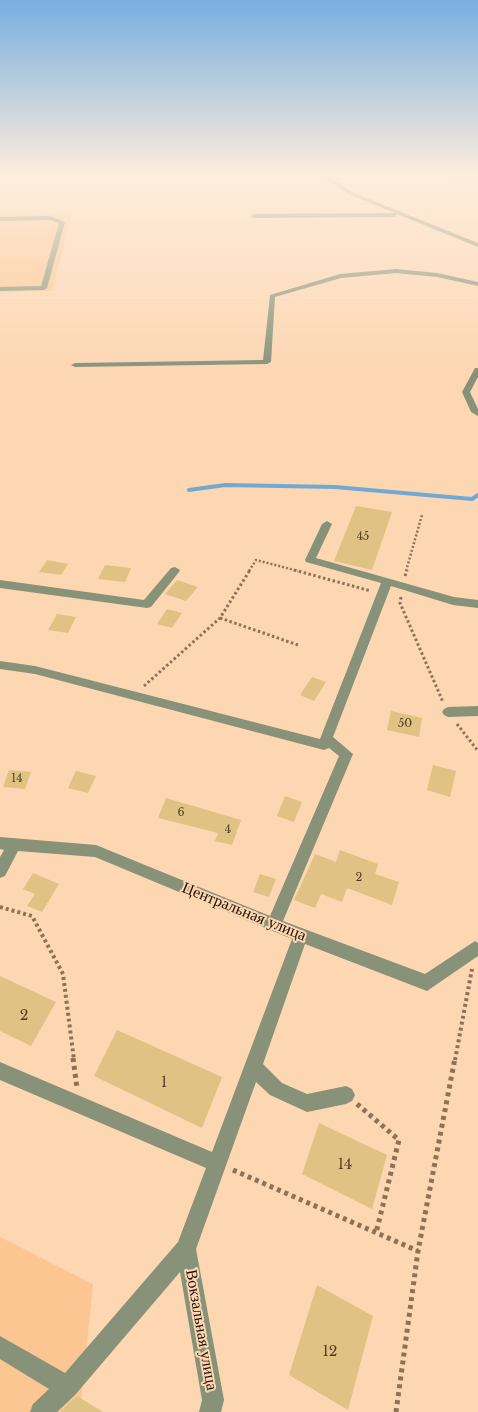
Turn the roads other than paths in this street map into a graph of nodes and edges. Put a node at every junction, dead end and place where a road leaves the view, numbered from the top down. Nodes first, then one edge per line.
1 (57, 241) edge
2 (478, 284) edge
3 (0, 289) edge
4 (75, 365) dead end
5 (478, 370) edge
6 (478, 413) edge
7 (327, 524) dead end
8 (176, 570) dead end
9 (387, 581) junction
10 (0, 584) edge
11 (478, 604) edge
12 (0, 665) edge
13 (448, 712) road end
14 (478, 712) edge
15 (326, 739) junction
16 (8, 843) edge
17 (0, 872) edge
18 (274, 925) junction
19 (301, 935) junction
20 (477, 946) edge
21 (252, 1066) junction
22 (0, 1071) edge
23 (346, 1095) road end
24 (216, 1163) junction
25 (186, 1249) junction
26 (0, 1347) edge
27 (67, 1387) junction
28 (41, 1412) edge
29 (210, 1412) edge

1 - 3 street
2 - 4 street
5 - 6 street
7 - 9 street
8 - 10 street
9 - 11 street
9 - 15 street
12 - 15 street
13 - 14 street
15 - 18 street
16 - 17 street
16 - 18 street, Центральная улица
18 - 19 street, Центральная улица
19 - 20 street, Центральная улица
19 - 21 street
21 - 23 street
21 - 24 street
22 - 24 street
24 - 25 street
25 - 27 street
25 - 29 street, Вокзальная улица
26 - 27 street
27 - 28 street

